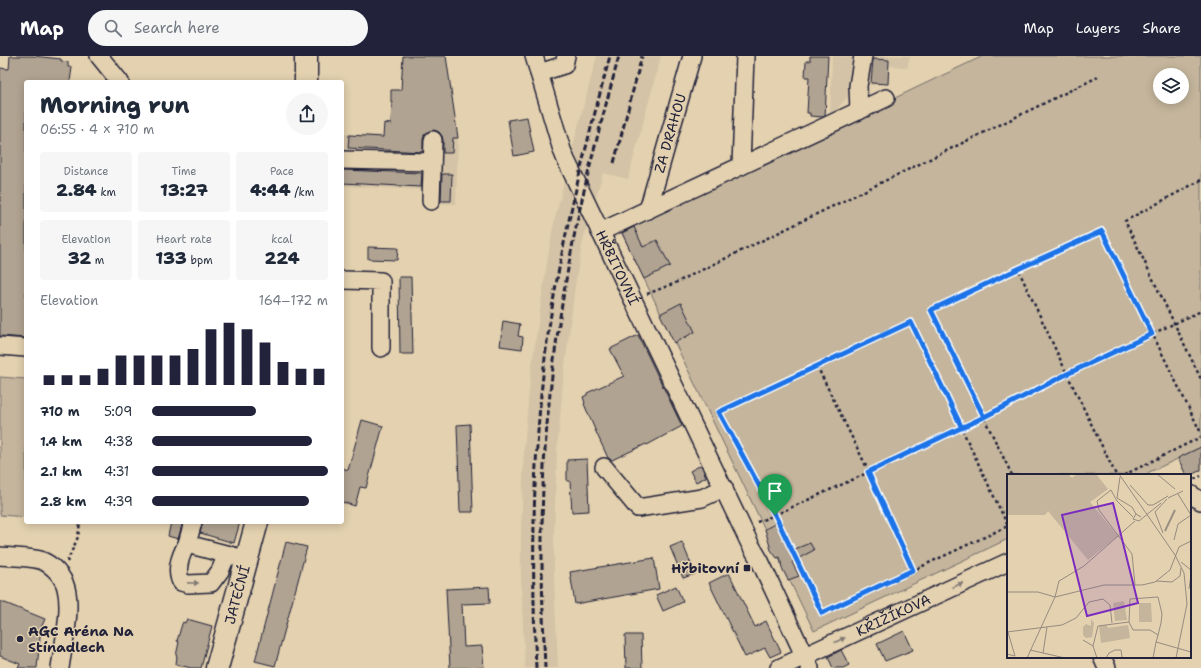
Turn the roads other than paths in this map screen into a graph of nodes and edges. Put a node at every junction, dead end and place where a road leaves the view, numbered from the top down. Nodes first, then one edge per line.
1 (99, 56) edge
2 (306, 56) edge
3 (534, 56) edge
4 (566, 56) edge
5 (692, 56) edge
6 (746, 56) edge
7 (863, 56) edge
8 (539, 73) junction
9 (118, 80) edge
10 (306, 80) edge
11 (886, 98) dead end
12 (859, 111) junction
13 (433, 140) dead end
14 (344, 160) edge
15 (432, 162) junction
16 (741, 166) junction
17 (431, 201) dead end
18 (648, 210) junction
19 (600, 232) junction
20 (344, 280) edge
21 (0, 346) edge
22 (24, 348) edge
23 (381, 348) dead end
24 (604, 468) dead end
25 (724, 488) junction
26 (1201, 489) edge
27 (1191, 494) edge
28 (1191, 495) edge
29 (1201, 501) edge
30 (192, 524) edge
31 (256, 524) edge
32 (187, 544) junction
33 (0, 556) edge
34 (237, 557) junction
35 (1007, 562) edge
36 (1102, 658) edge
37 (807, 662) edge
38 (60, 668) edge
39 (217, 668) edge
40 (779, 668) edge
41 (1107, 668) edge

1 - 9 street
2 - 10 main road
3 - 8 street, HŘBITOVNÍ
4 - 8 street
5 - 18 street, ZA DRAHOU
6 - 16 street
7 - 12 street
8 - 19 street, HŘBITOVNÍ
11 - 12 street
12 - 16 street
13 - 15 street
14 - 15 street
15 - 17 street
16 - 18 street
18 - 19 street
19 - 25 street, HŘBITOVNÍ
20 - 23 street
21 - 22 street
24 - 25 street
25 - 37 street, HŘBITOVNÍ
26 - 27 street
28 - 29 street
30 - 32 street
31 - 34 main road, JATEČNÍ
32 - 34 street
32 -> 34 street
33 - 38 street
34 - 39 main road, JATEČNÍ
37 -> 35 street, KŘIŽÍKOVA
36 - 41 street
37 - 40 street, KŘIŽÍKOVA

